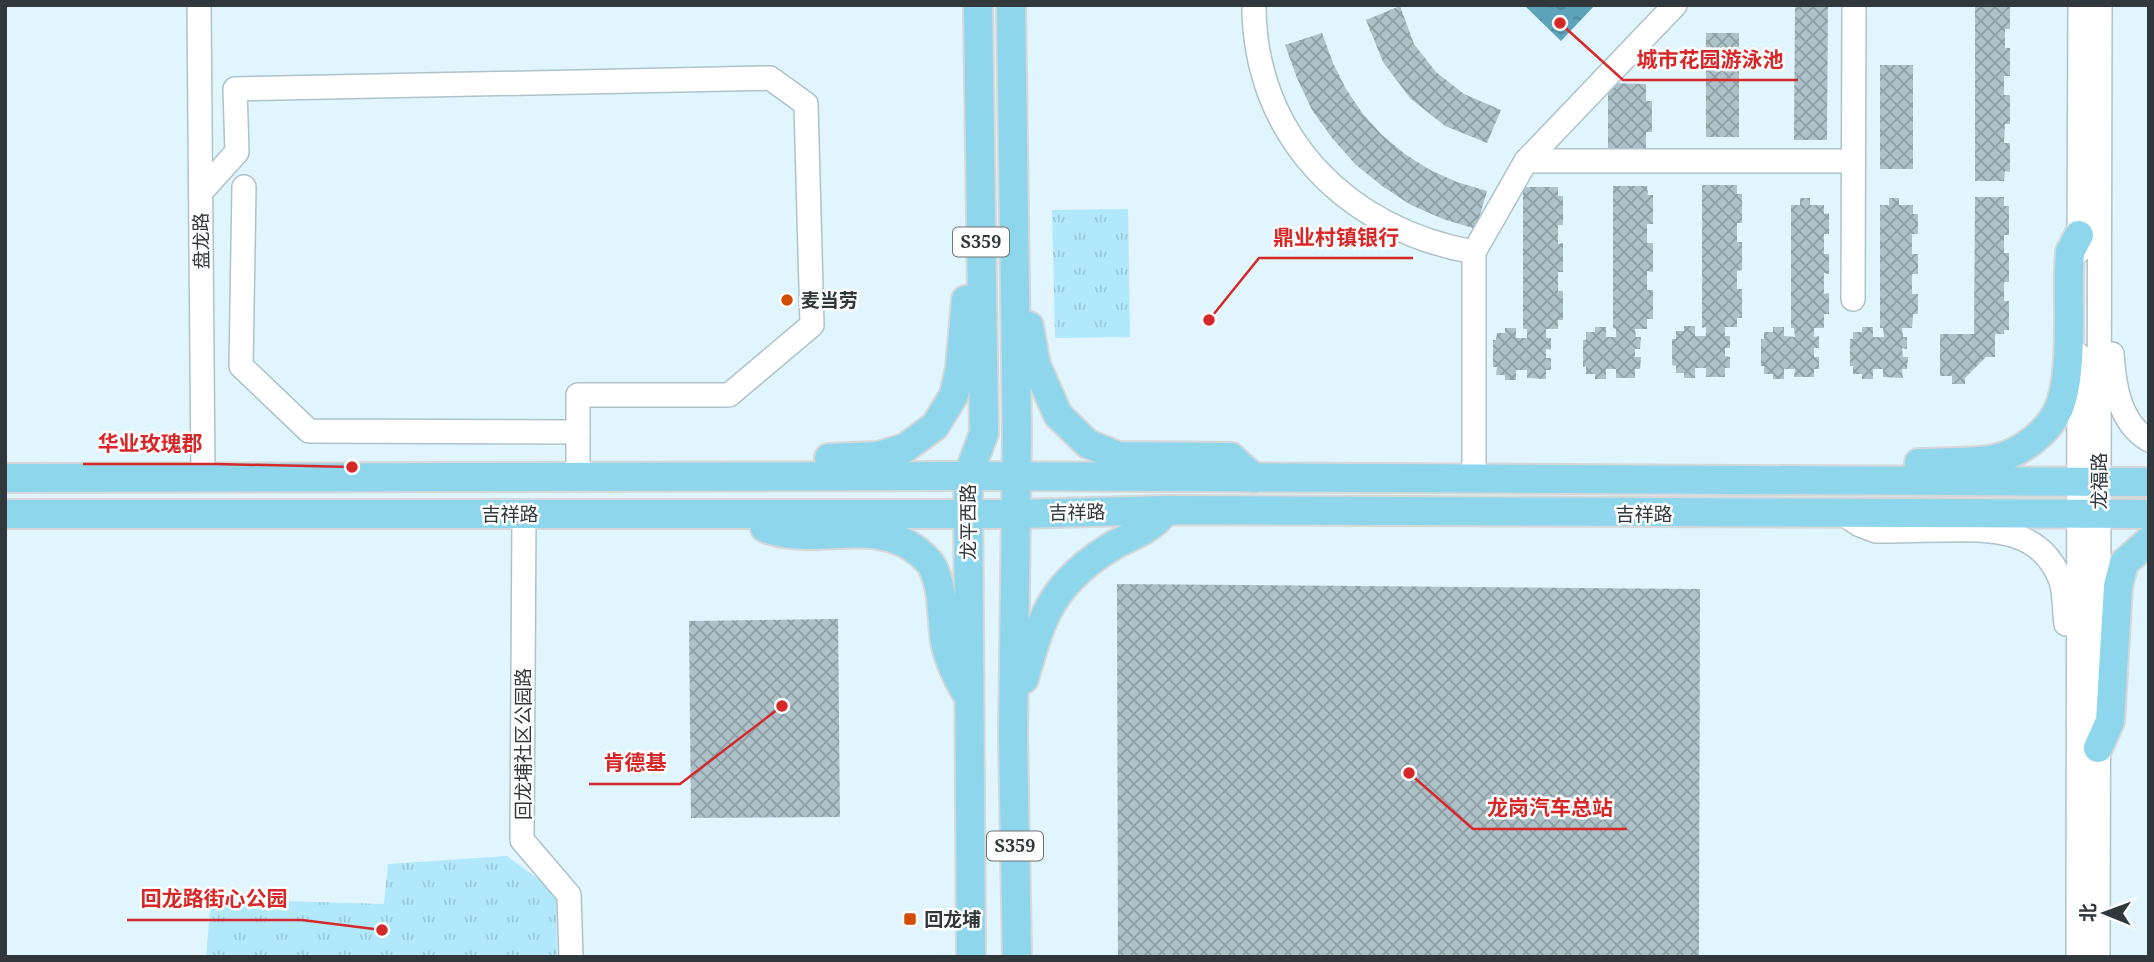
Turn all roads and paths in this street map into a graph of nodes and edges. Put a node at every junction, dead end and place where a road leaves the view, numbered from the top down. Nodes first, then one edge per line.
1 (199, 5) edge
2 (978, 5) edge
3 (1012, 5) edge
4 (1254, 5) edge
5 (1675, 5) edge
6 (1854, 5) edge
7 (2080, 5) edge
8 (2100, 5) edge
9 (1525, 161) junction
10 (1853, 161) junction
11 (244, 187) dead end
12 (201, 192) junction
13 (2079, 235) junction
14 (1015, 240) junction
15 (981, 247) junction
16 (1474, 252) junction
17 (2099, 297) junction
18 (1853, 299) dead end
19 (578, 432) junction
20 (2149, 440) edge
21 (736, 476) junction
22 (968, 476) junction
23 (1017, 476) junction
24 (203, 477) junction
25 (578, 477) junction
26 (5, 478) edge
27 (1254, 478) junction
28 (1474, 479) junction
29 (1845, 481) junction
30 (2089, 481) junction
31 (2149, 482) edge
32 (1167, 510) junction
33 (5, 514) edge
34 (524, 514) junction
35 (737, 514) junction
36 (968, 514) junction
37 (1017, 514) junction
38 (1843, 514) junction
39 (2089, 514) junction
40 (2149, 514) edge
41 (2149, 541) edge
42 (2078, 674) junction
43 (969, 699) junction
44 (1013, 735) junction
45 (2098, 748) junction
46 (2098, 912) junction
47 (2083, 955) edge
48 (571, 957) edge
49 (971, 957) edge
50 (1017, 957) edge
51 (2104, 957) edge

1 - 12 street, 盘龙路
2 - 15 main road, 龙平西路 / S359
3 - 14 main road, S359
4 - 16 street
5 - 9 street
6 - 10 street
7 - 13 street, 龙福路
8 - 17 street, 龙福路
9 - 10 street
9 - 16 street
10 - 18 street
11 - 19 street
12 - 19 street
12 - 24 street, 盘龙路
13 - 29 main road
13 - 30 street, 龙福路
14 - 23 main road, S359
14 - 27 main road
15 - 21 main road
15 - 22 main road, 龙平西路 / S359
16 - 28 street
17 - 20 street
17 - 30 street, 龙福路
19 - 25 street
21 - 22 main road, 吉祥路
21 - 25 main road, 吉祥路
22 - 23 main road, 吉祥路
22 - 36 main road, 龙平西路 / S359
23 - 27 main road, 吉祥路
23 - 37 main road, S359
24 - 25 main road, 吉祥路
24 - 26 main road, 吉祥路
27 - 28 main road, 吉祥路
28 - 29 main road, 吉祥路
29 - 30 main road, 吉祥路
30 - 31 main road, 吉祥路
30 - 39 street, 龙福路
32 - 37 main road, 吉祥路
32 - 38 main road, 吉祥路
32 - 44 main road
33 - 34 main road, 吉祥路
34 - 35 main road, 吉祥路
34 - 48 street, 回龙埔社区公园路
35 - 36 main road, 吉祥路
35 - 43 main road
36 - 37 main road, 吉祥路
36 - 43 main road, 龙平西路 / S359
37 - 44 main road, S359
38 - 39 main road, 吉祥路
38 - 42 street
39 - 40 main road, 吉祥路
39 - 42 street, 龙福路
39 - 45 street, 龙福路
41 - 45 main road
42 - 47 street, 龙福路
43 - 49 main road, 龙平西路 / S359
44 - 50 main road, S359
45 - 46 street, 龙福路
46 - 47 street, 龙福路
46 - 51 street

